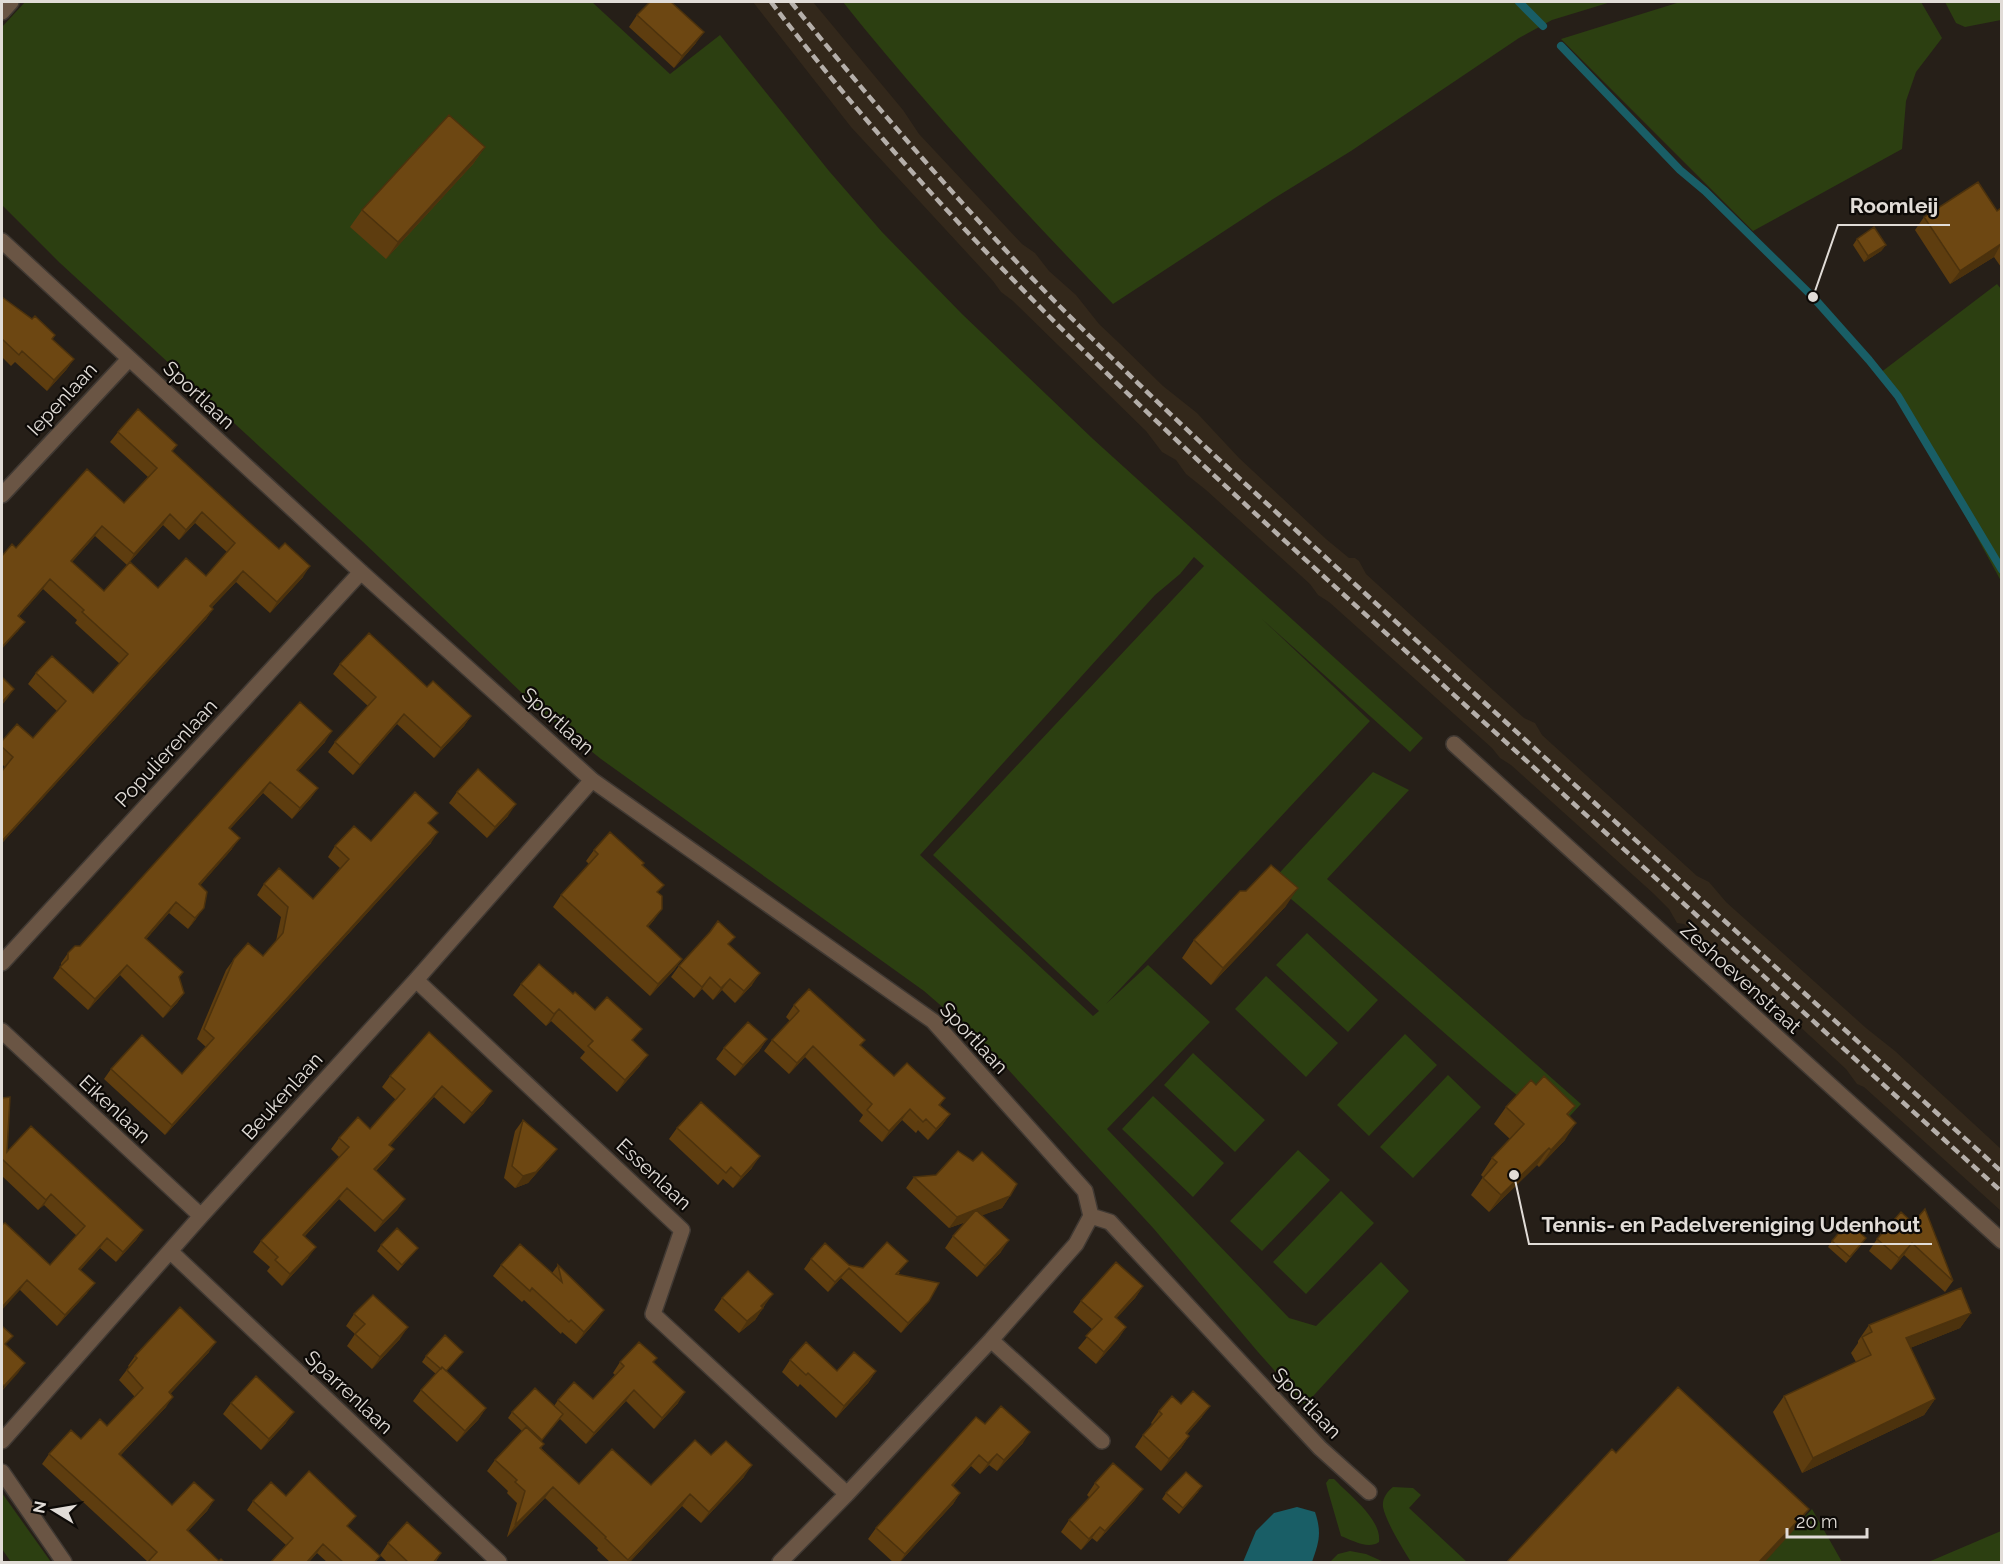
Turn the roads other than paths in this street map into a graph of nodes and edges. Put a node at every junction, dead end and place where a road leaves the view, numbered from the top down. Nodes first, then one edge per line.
1 (11, 2) edge
2 (2, 12) edge
3 (2, 241) edge
4 (129, 358) junction
5 (2, 495) edge
6 (361, 572) junction
7 (1454, 744) dead end
8 (592, 780) junction
9 (2, 963) edge
10 (416, 980) junction
11 (2, 1031) edge
12 (201, 1216) junction
13 (1091, 1216) junction
14 (2001, 1241) edge
15 (171, 1252) junction
16 (991, 1340) junction
17 (2, 1441) edge
18 (1102, 1441) dead end
19 (2, 1472) edge
20 (1369, 1492) dead end
21 (847, 1494) junction
22 (787, 1561) edge
23 (64, 1563) edge
24 (499, 1563) edge

1 - 2 street
3 - 4 street, Sportlaan
4 - 5 street, Iepenlaan
4 - 6 street, Sportlaan
6 - 8 street, Sportlaan
6 - 9 street, Populierenlaan
7 - 14 street, Zeshoevenstraat
8 - 10 street, Beukenlaan
8 - 13 street, Sportlaan
10 - 12 street, Beukenlaan
10 - 21 street, Essenlaan
11 - 12 street, Eikenlaan
12 - 15 street, Beukenlaan
13 - 16 street
13 - 20 street, Sportlaan
15 - 17 street, Beukenlaan
15 - 24 street, Sparrenlaan
16 - 18 street
16 - 21 street
19 - 23 street
21 - 22 street

